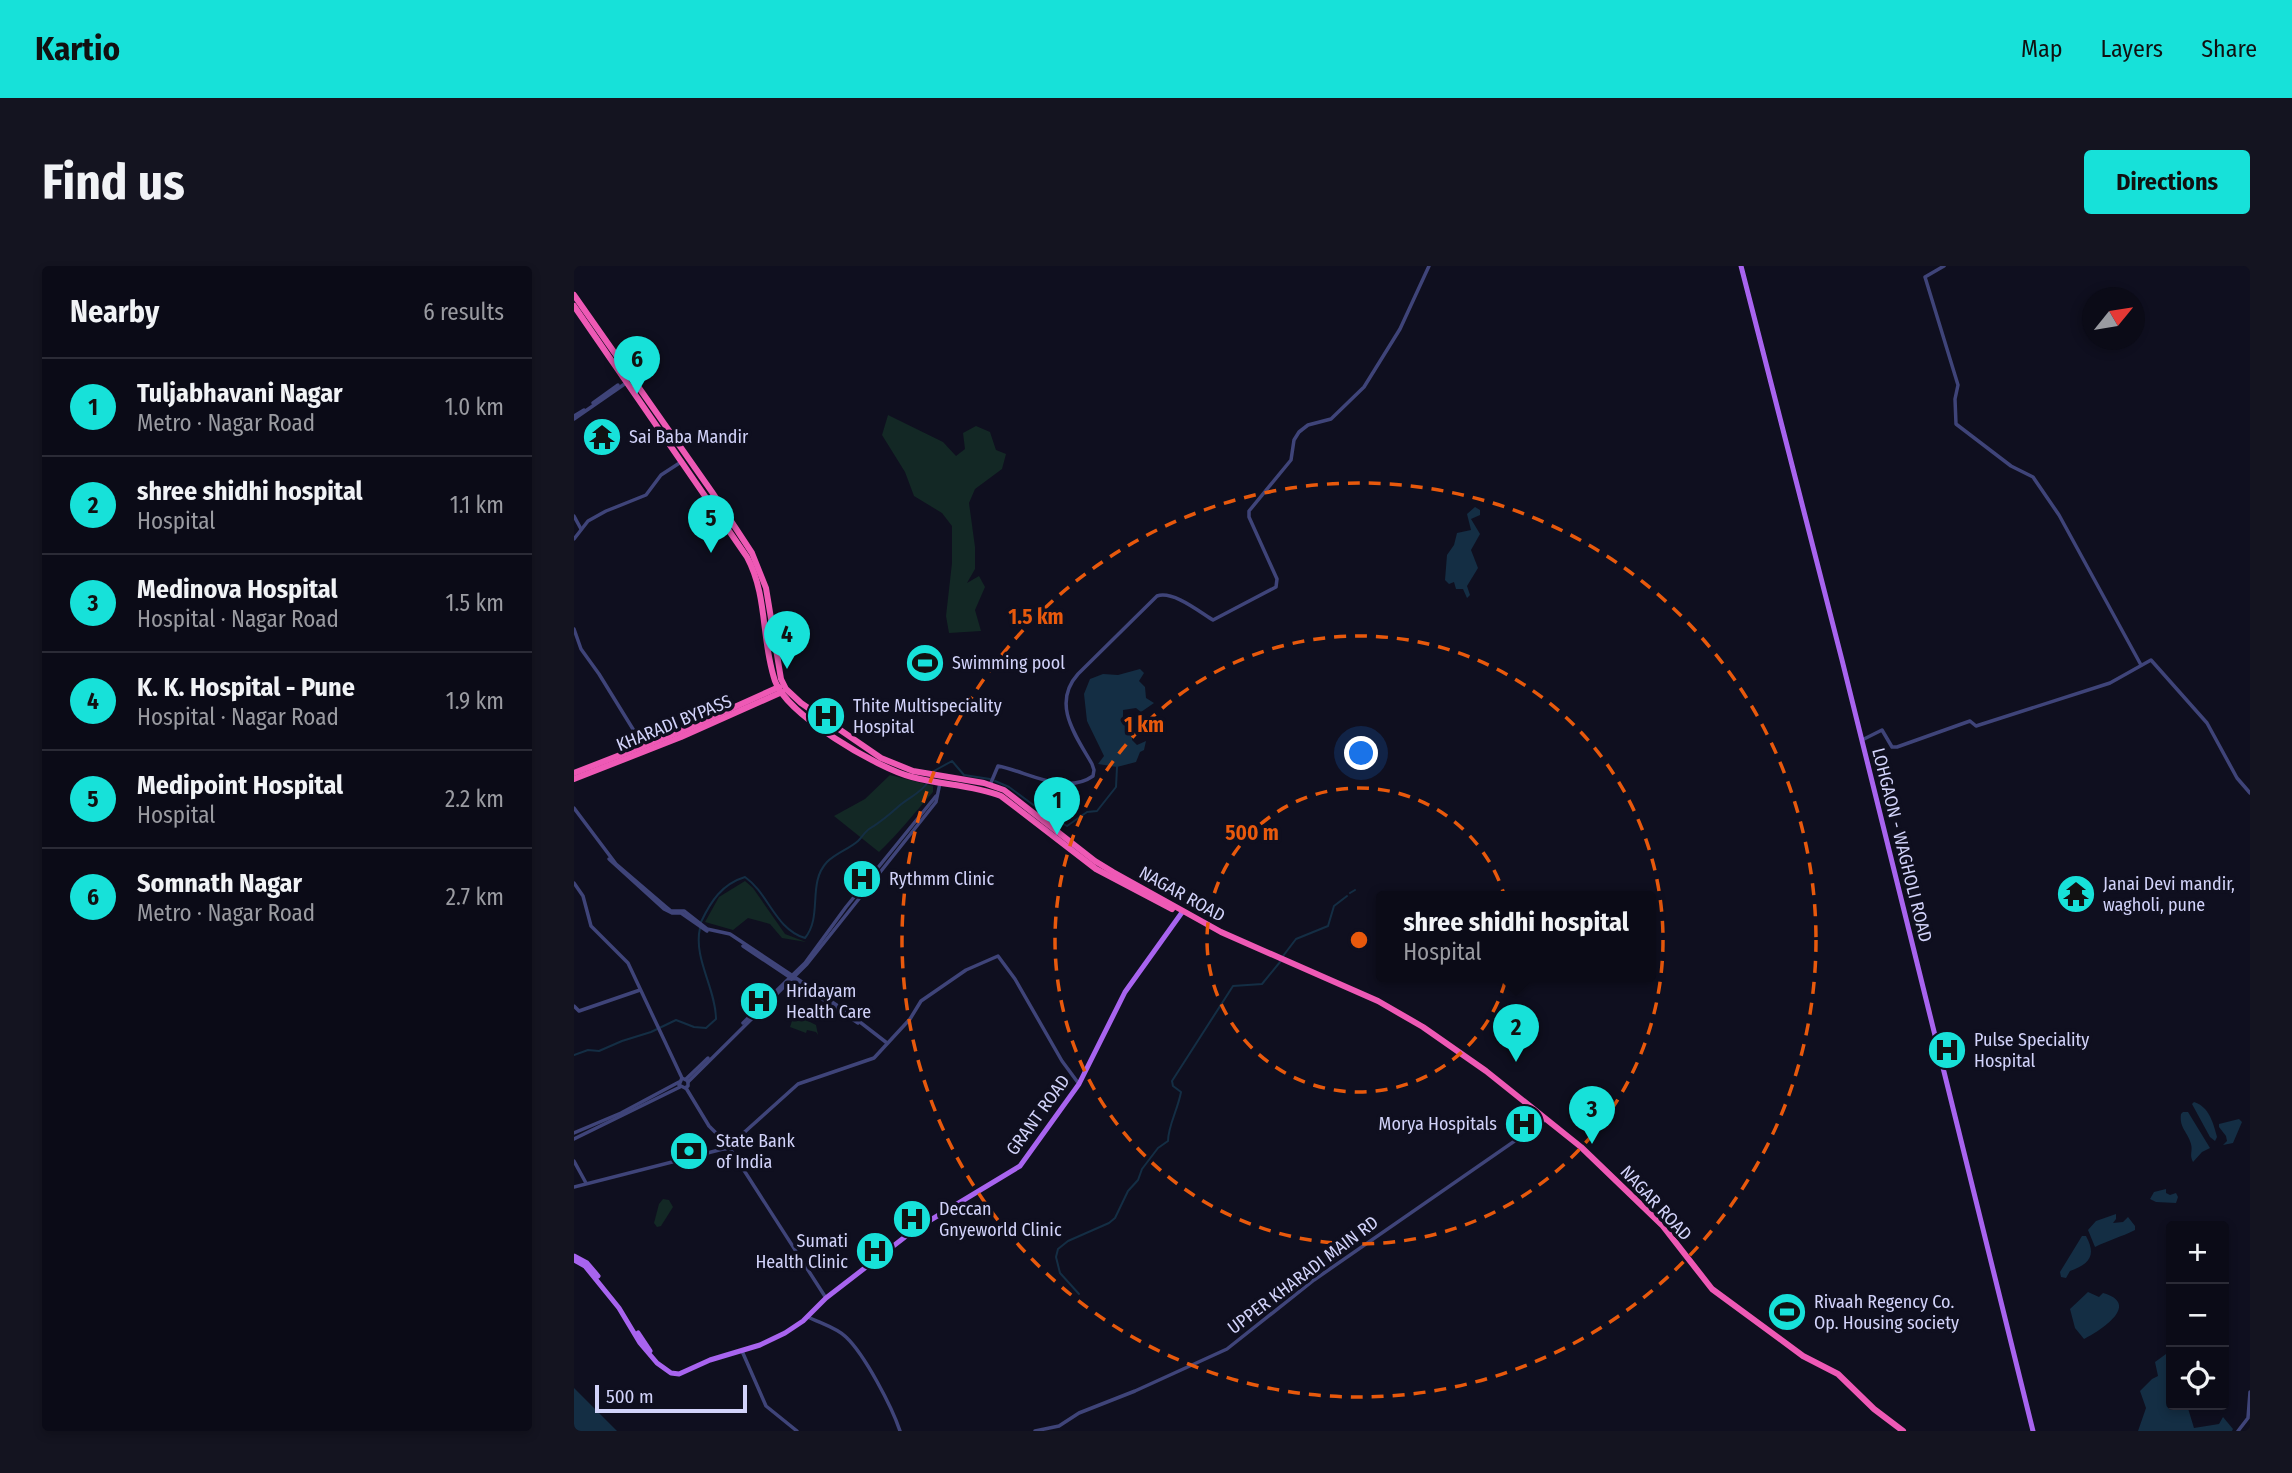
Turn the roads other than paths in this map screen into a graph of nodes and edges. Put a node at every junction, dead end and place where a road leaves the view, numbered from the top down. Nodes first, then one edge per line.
1 (1429, 266) edge
2 (1741, 266) edge
3 (1944, 266) edge
4 (574, 295) edge
5 (579, 309) edge
6 (625, 382) junction
7 (574, 418) edge
8 (677, 449) junction
9 (681, 462) junction
10 (574, 516) edge
11 (730, 525) junction
12 (582, 530) junction
13 (574, 539) edge
14 (756, 561) junction
15 (574, 629) edge
16 (2141, 665) junction
17 (780, 692) junction
18 (1862, 740) junction
19 (642, 747) junction
20 (574, 773) edge
21 (930, 778) junction
22 (574, 779) edge
23 (943, 780) junction
24 (990, 785) junction
25 (2250, 793) edge
26 (574, 809) edge
27 (1099, 866) junction
28 (574, 883) edge
29 (1182, 913) junction
30 (792, 978) junction
31 (640, 990) junction
32 (574, 1006) edge
33 (887, 1044) junction
34 (1471, 1062) junction
35 (684, 1080) junction
36 (1077, 1083) junction
37 (683, 1087) junction
38 (1545, 1120) junction
39 (575, 1138) edge
40 (724, 1146) junction
41 (574, 1160) edge
42 (581, 1176) junction
43 (585, 1183) junction
44 (576, 1186) edge
45 (574, 1258) edge
46 (612, 1296) junction
47 (825, 1297) junction
48 (808, 1317) junction
49 (741, 1350) junction
50 (2250, 1392) edge
51 (797, 1431) edge
52 (900, 1431) edge
53 (1035, 1431) edge
54 (1900, 1431) edge
55 (2033, 1431) edge
56 (2238, 1431) edge

1 - 24 street
2 - 18 main road, LOHGAON - WAGHOLI ROAD
3 - 16 street
4 - 5 highway
5 - 6 highway
5 - 8 highway
6 - 7 street
6 - 8 highway
8 - 9 highway
8 - 11 highway
9 - 11 highway
9 - 12 street
10 - 12 street
11 - 14 highway
11 - 17 highway
12 - 13 street
14 - 17 highway
14 - 21 highway
15 - 19 street
16 - 18 street
16 - 25 street
17 - 19 highway, KHARADI BYPASS
17 - 21 highway
18 - 55 main road, LOHGAON - WAGHOLI ROAD
19 - 20 highway, KHARADI BYPASS
19 - 22 highway, KHARADI BYPASS
21 - 23 highway
23 - 24 highway, NAGAR ROAD
23 - 27 highway, NAGAR ROAD
23 - 27 highway
23 - 30 street
24 - 27 highway, NAGAR ROAD
26 - 30 street
27 - 29 highway, NAGAR ROAD
28 - 31 street
29 - 34 highway, NAGAR ROAD
29 - 34 highway, NAGAR ROAD
29 - 36 main road, GRANT ROAD
30 - 33 street
30 - 35 street
31 - 32 street
31 - 35 street
33 - 36 street
33 - 40 street
34 - 38 highway, NAGAR ROAD
34 - 54 highway, NAGAR ROAD
35 - 37 street
35 - 37 street
35 - 39 street
36 - 47 main road, GRANT ROAD
37 - 39 street
37 - 40 street
38 - 53 street, UPPER KHARADI MAIN RD
38 - 54 highway, NAGAR ROAD
40 - 43 street
40 - 47 street
41 - 42 street
42 - 43 street
42 - 44 street
43 - 44 street
45 - 46 main road
46 - 49 main road, GRANT ROAD
46 - 49 main road, GRANT ROAD
47 - 48 main road, GRANT ROAD
47 - 49 main road, GRANT ROAD
48 - 49 main road, GRANT ROAD
48 - 52 street
49 - 51 street
50 - 56 street

